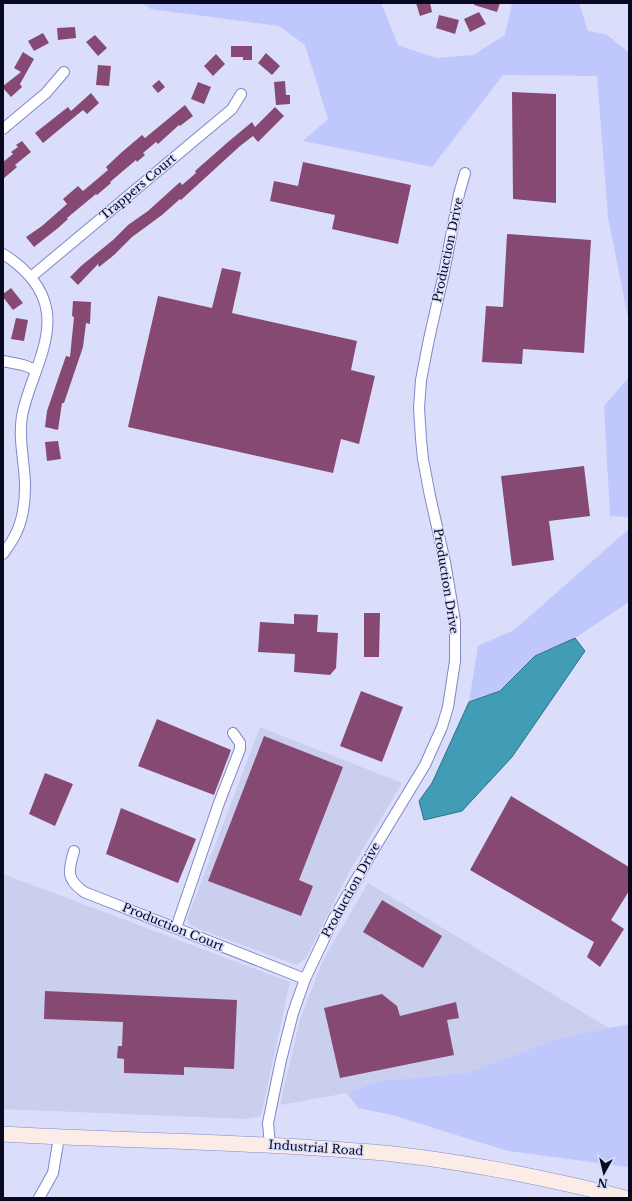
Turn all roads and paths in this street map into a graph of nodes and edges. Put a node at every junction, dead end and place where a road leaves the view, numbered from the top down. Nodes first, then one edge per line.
1 (64, 72) dead end
2 (241, 94) dead end
3 (3, 130) edge
4 (465, 173) dead end
5 (3, 254) edge
6 (31, 277) junction
7 (3, 361) edge
8 (36, 370) junction
9 (3, 554) edge
10 (232, 733) dead end
11 (74, 851) dead end
12 (176, 928) junction
13 (305, 979) junction
14 (3, 1134) edge
15 (59, 1137) junction
16 (270, 1145) junction
17 (39, 1198) edge
18 (625, 1198) edge

1 - 3 street
2 - 6 street, Trappers Court
4 - 13 street, Production Drive
5 - 6 street
6 - 8 street
7 - 8 street
8 - 9 street
10 - 12 street
11 - 12 street, Production Court
12 - 13 street, Production Court
13 - 16 street, Production Drive
14 - 15 main road, Industrial Road
15 - 16 main road, Industrial Road
15 - 17 street
16 - 18 main road, Industrial Road

